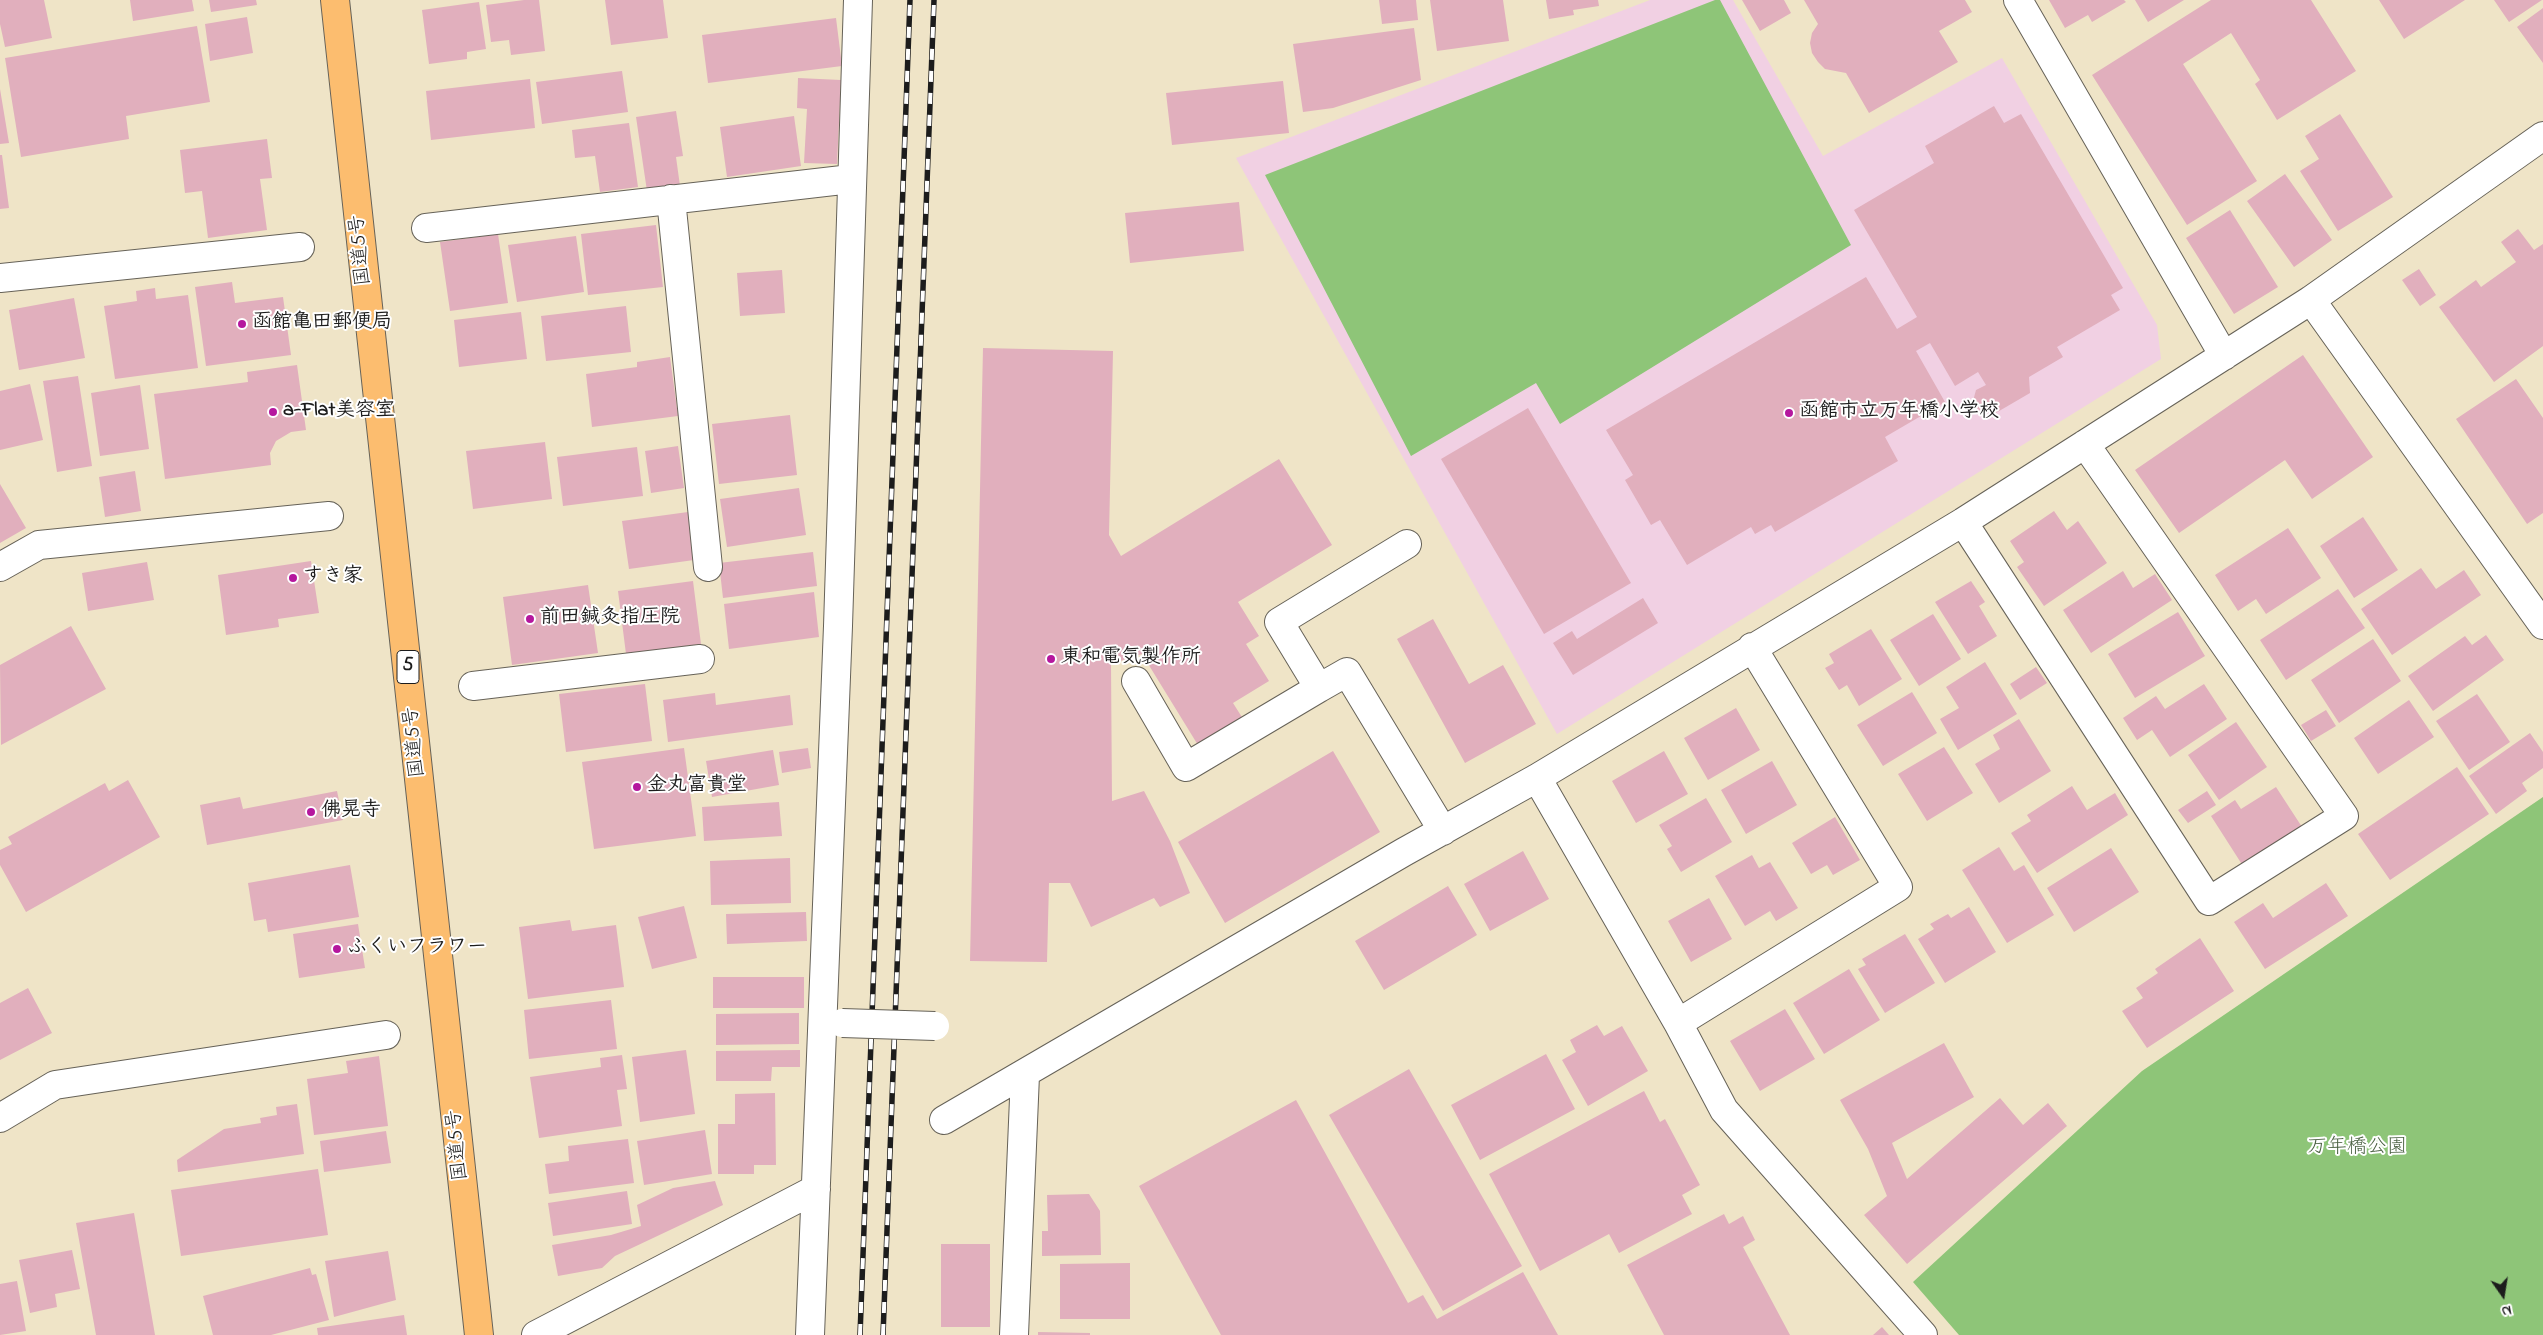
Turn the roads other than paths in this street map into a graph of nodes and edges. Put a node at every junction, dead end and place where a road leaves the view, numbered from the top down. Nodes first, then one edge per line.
1 (335, 0) edge
2 (858, 0) edge
3 (2018, 0) edge
4 (2543, 136) edge
5 (851, 179) junction
6 (671, 198) junction
7 (426, 228) dead end
8 (300, 247) dead end
9 (0, 278) edge
10 (2311, 300) junction
11 (2224, 356) junction
12 (2086, 444) junction
13 (329, 516) dead end
14 (1963, 522) junction
15 (1407, 544) dead end
16 (0, 567) edge
17 (708, 567) dead end
18 (2543, 626) edge
19 (1752, 647) junction
20 (700, 659) dead end
21 (1136, 681) dead end
22 (473, 686) dead end
23 (1319, 688) junction
24 (1537, 778) junction
25 (1443, 830) junction
26 (842, 1023) dead end
27 (1678, 1023) junction
28 (935, 1026) dead end
29 (386, 1035) dead end
30 (1025, 1075) junction
31 (0, 1118) edge
32 (944, 1120) dead end
33 (816, 1189) junction
34 (479, 1335) edge
35 (536, 1335) edge
36 (810, 1335) edge
37 (1014, 1335) edge
38 (1923, 1335) edge

1 - 34 highway, 国道5号 / 5
2 - 5 street
3 - 11 street
4 - 10 street
5 - 6 street
5 - 33 street
6 - 7 street
6 - 17 street
8 - 9 street
10 - 11 street
10 - 18 street
11 - 12 street
12 - 14 street
12 - 14 street
13 - 16 street
14 - 19 street
15 - 23 street
19 - 24 street
19 - 27 street
20 - 22 street
21 - 23 street
23 - 25 street
24 - 25 street
24 - 27 street
25 - 30 street
26 - 28 street, bridge
27 - 38 street
29 - 31 street
30 - 32 street
30 - 37 street
33 - 35 street
33 - 36 street

